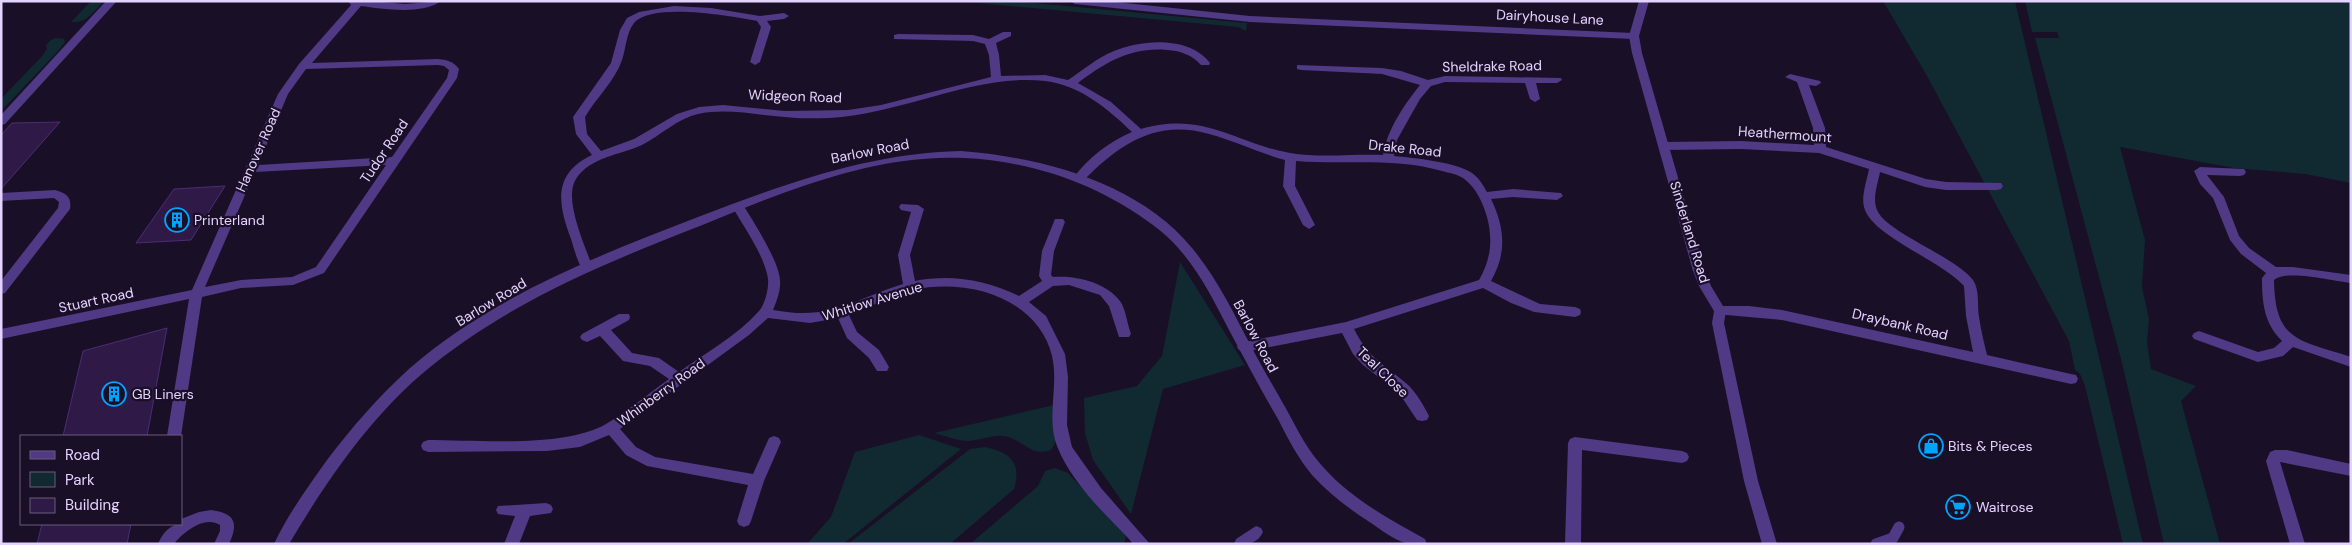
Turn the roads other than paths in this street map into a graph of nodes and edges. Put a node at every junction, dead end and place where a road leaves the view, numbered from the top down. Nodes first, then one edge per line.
1 (112, 1) edge
2 (436, 1) edge
3 (1075, 1) edge
4 (1644, 1) edge
5 (354, 2) edge
6 (784, 16) dead end
7 (760, 19) junction
8 (1007, 34) dead end
9 (1634, 36) junction
10 (898, 37) dead end
11 (990, 42) junction
12 (756, 62) dead end
13 (1205, 64) dead end
14 (303, 66) junction
15 (1301, 67) dead end
16 (1790, 77) dead end
17 (996, 78) junction
18 (1530, 80) junction
19 (1557, 80) dead end
20 (1802, 80) junction
21 (1816, 83) dead end
22 (1070, 84) junction
23 (1427, 84) junction
24 (1535, 98) dead end
25 (1, 122) edge
26 (1138, 132) junction
27 (1664, 146) junction
28 (1820, 149) junction
29 (598, 155) junction
30 (1291, 157) junction
31 (1388, 159) junction
32 (396, 161) junction
33 (1875, 166) junction
34 (250, 169) junction
35 (2240, 172) dead end
36 (1080, 177) junction
37 (1997, 186) dead end
38 (1486, 196) junction
39 (1557, 196) dead end
40 (1, 197) edge
41 (738, 206) junction
42 (905, 207) dead end
43 (1059, 222) dead end
44 (1309, 225) dead end
45 (586, 266) junction
46 (2275, 273) junction
47 (2351, 279) edge
48 (1050, 282) junction
49 (1484, 283) junction
50 (910, 286) junction
51 (1, 290) edge
52 (196, 294) junction
53 (1020, 302) junction
54 (1720, 311) junction
55 (1576, 312) dead end
56 (765, 313) junction
57 (842, 313) junction
58 (624, 317) dead end
59 (1346, 327) junction
60 (603, 330) junction
61 (1, 334) edge
62 (1124, 334) dead end
63 (2198, 336) dead end
64 (587, 337) dead end
65 (2292, 340) junction
66 (1244, 347) junction
67 (1981, 359) junction
68 (2351, 362) edge
69 (882, 367) dead end
70 (679, 379) junction
71 (2071, 379) dead end
72 (1422, 416) dead end
73 (611, 428) junction
74 (174, 435) edge
75 (774, 442) dead end
76 (428, 446) dead end
77 (1682, 456) dead end
78 (2351, 470) edge
79 (757, 481) junction
80 (503, 510) dead end
81 (525, 510) junction
82 (546, 510) dead end
83 (744, 521) dead end
84 (182, 523) edge
85 (177, 525) edge
86 (1899, 527) dead end
87 (1256, 532) dead end
88 (165, 544) edge
89 (221, 544) edge
90 (281, 544) edge
91 (511, 544) edge
92 (1143, 544) edge
93 (1241, 544) edge
94 (1420, 544) edge
95 (1573, 544) edge
96 (1770, 544) edge
97 (1876, 544) edge
98 (2298, 544) edge

1 - 25 street
2 - 5 street
3 - 9 street, Dairyhouse Lane
4 - 9 street
5 - 14 street, Hanover Road
6 - 7 street
7 - 12 street
7 - 29 street
8 - 11 street
9 - 27 street, Sinderland Road
10 - 11 street
11 - 17 street
13 - 22 street
14 - 32 street, Tudor Road
14 - 34 street, Hanover Road
15 - 23 street, Sheldrake Road
16 - 20 street
17 - 22 street, Widgeon Road
17 - 29 street, Widgeon Road
18 - 19 street, Sheldrake Road
18 - 23 street, Sheldrake Road
18 - 24 street
20 - 21 street
20 - 28 street
22 - 26 street, Widgeon Road
23 - 31 street, Sheldrake Road
26 - 30 street, Drake Road
26 - 36 street, Drake Road
27 - 28 street, Heathermount
27 - 54 street, Sinderland Road
28 - 33 street, Heathermount
29 - 45 street, Widgeon Road
30 - 31 street, Drake Road
30 - 44 street
31 - 38 street, Drake Road
32 - 34 street
32 - 52 street, Tudor Road
33 - 37 street, Heathermount
33 - 67 street
34 - 52 street, Hanover Road
35 - 46 street
36 - 41 street, Barlow Road
36 - 66 street, Barlow Road
38 - 39 street
38 - 49 street, Drake Road
40 - 51 street
41 - 45 street, Barlow Road
41 - 56 street, Whinberry Road
42 - 50 street
43 - 48 street
45 - 90 street, Barlow Road
46 - 47 street
46 - 65 street
48 - 53 street
48 - 62 street
49 - 55 street
49 - 59 street
50 - 53 street, Whitlow Avenue
50 - 57 street, Whitlow Avenue
52 - 61 street, Stuart Road
52 - 74 street, Hanover Road
53 - 92 street, Whitlow Avenue
54 - 67 street, Draybank Road
54 - 96 street, Sinderland Road
56 - 57 street, Whitlow Avenue
56 - 70 street, Whinberry Road
57 - 69 street
58 - 60 street
59 - 66 street
59 - 72 street, Teal Close
60 - 64 street
60 - 70 street
63 - 65 street
65 - 68 street
66 - 94 street, Barlow Road
67 - 71 street, Draybank Road
70 - 73 street, Whinberry Road
73 - 76 street, Whinberry Road
73 - 79 street
75 - 79 street
77 - 95 street
78 - 98 street
79 - 83 street
80 - 81 street
81 - 82 street
81 - 91 street
84 - 89 street
85 - 88 street
86 - 97 street
87 - 93 street

